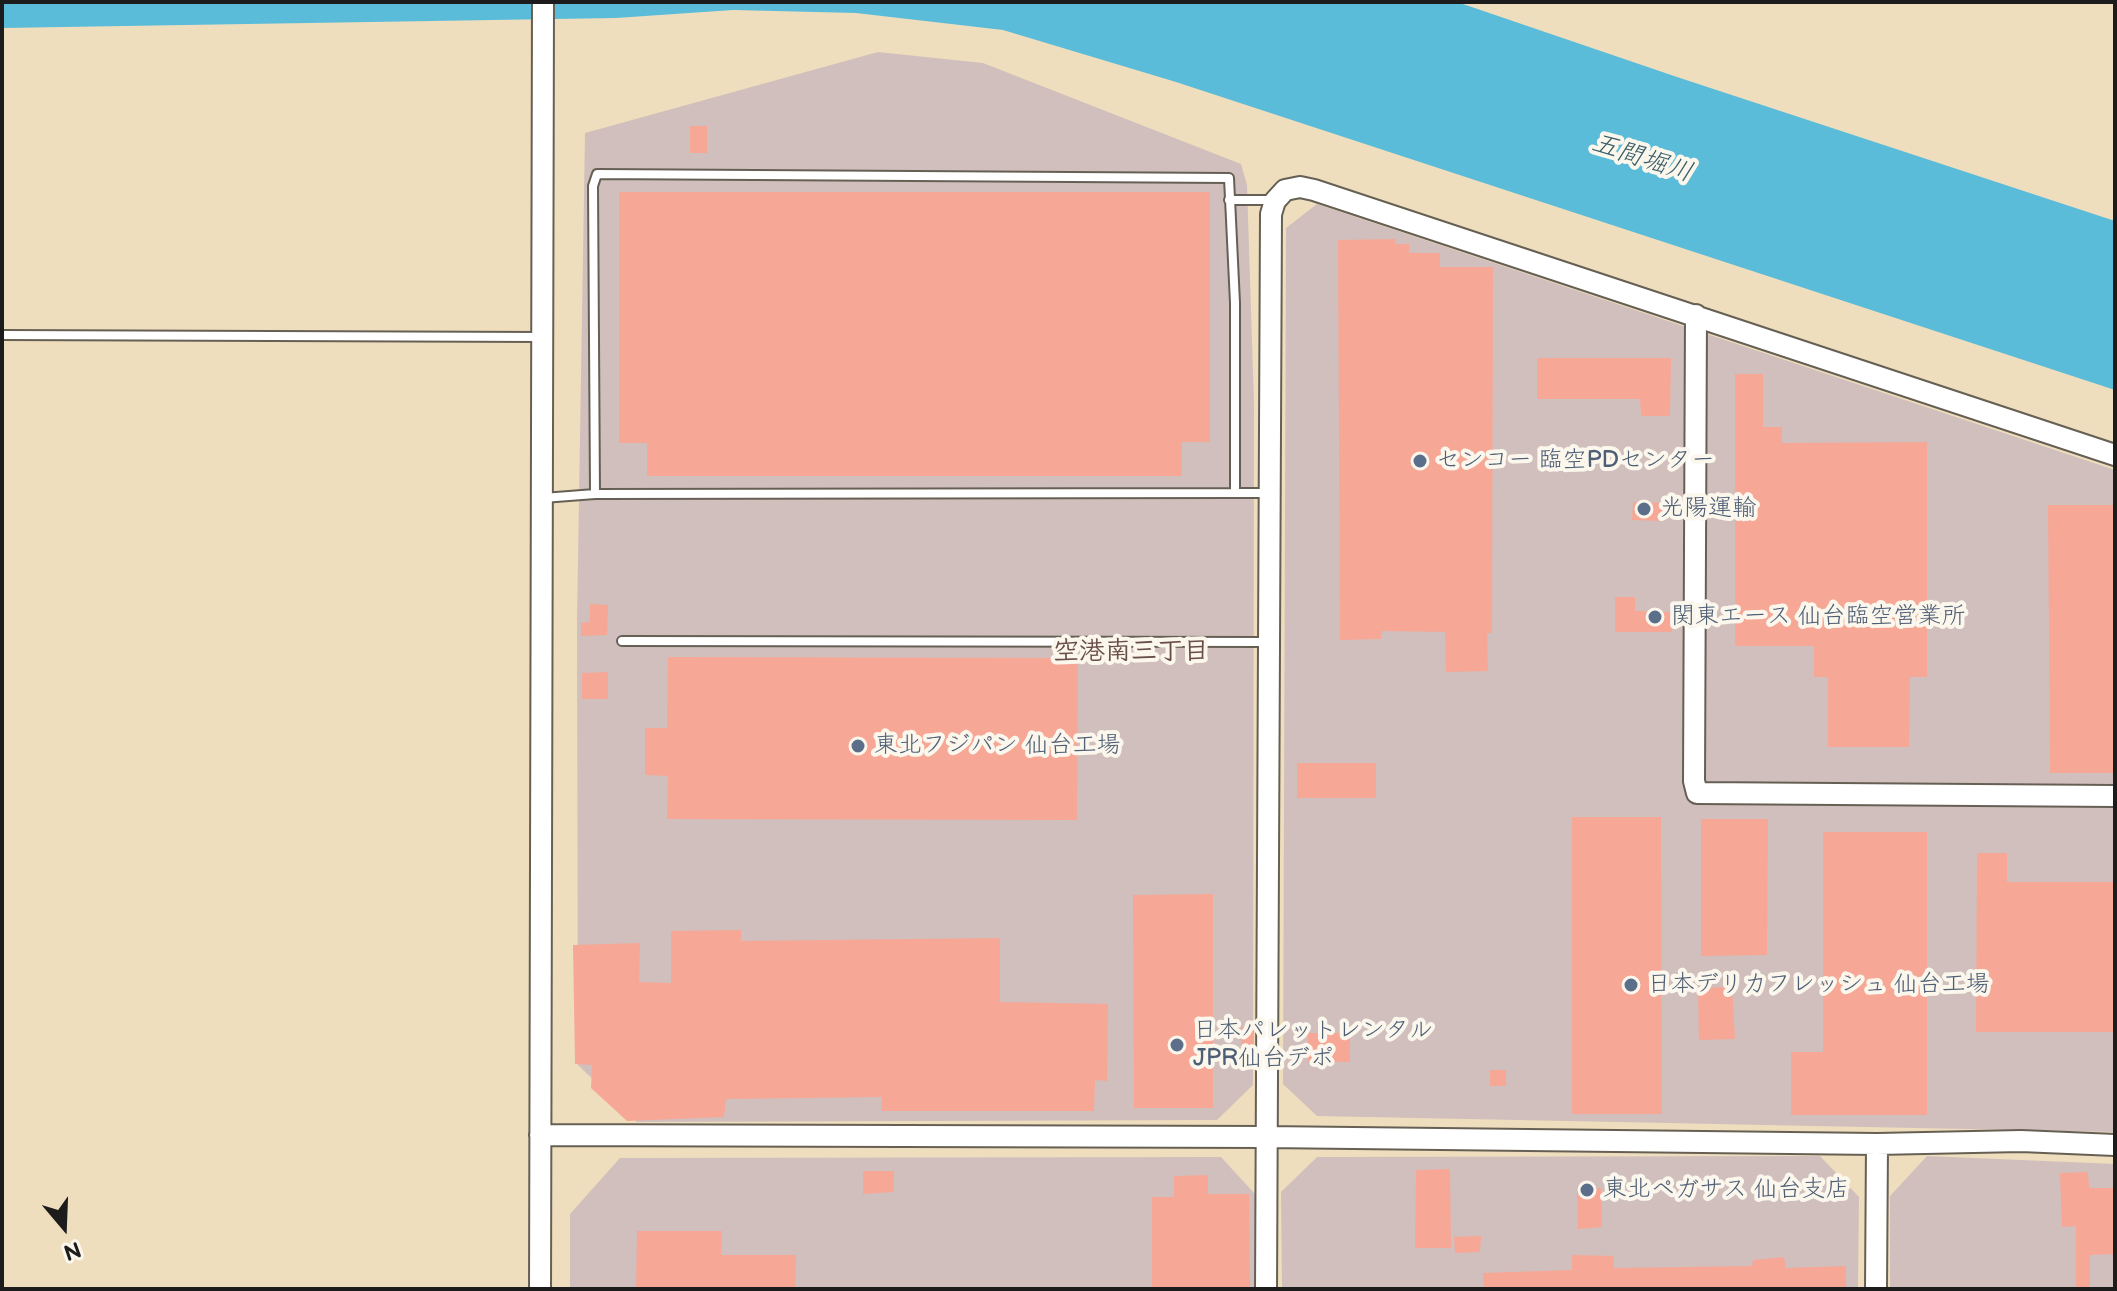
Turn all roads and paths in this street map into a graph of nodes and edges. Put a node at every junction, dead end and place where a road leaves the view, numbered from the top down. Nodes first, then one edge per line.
1 (543, 2) edge
2 (1229, 200) junction
3 (1275, 201) junction
4 (1696, 315) junction
5 (2, 335) edge
6 (542, 337) junction
7 (2115, 455) edge
8 (1235, 493) junction
9 (1269, 493) junction
10 (595, 494) junction
11 (542, 498) junction
12 (622, 641) dead end
13 (1269, 642) junction
14 (2115, 796) edge
15 (540, 1135) junction
16 (1266, 1137) junction
17 (1877, 1144) junction
18 (2115, 1145) edge
19 (540, 1289) edge
20 (1266, 1289) edge
21 (1876, 1289) edge

1 - 6 street
2 - 3 lane
2 - 8 lane
2 - 10 lane
3 - 4 street
3 - 9 street
4 - 7 street
4 - 14 street
5 - 6 lane
6 - 11 street
8 - 9 lane
8 - 10 lane
9 - 13 street
10 - 11 lane
11 - 15 street
12 - 13 lane
13 - 16 street
15 - 16 street
15 - 19 street
16 - 17 street
16 - 20 street
17 - 18 street
17 - 21 street

